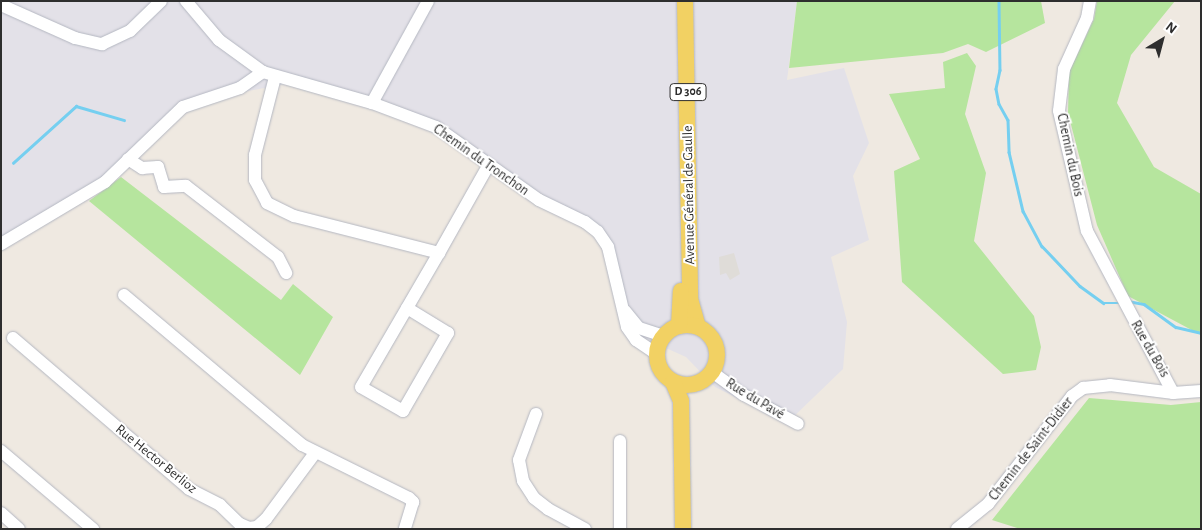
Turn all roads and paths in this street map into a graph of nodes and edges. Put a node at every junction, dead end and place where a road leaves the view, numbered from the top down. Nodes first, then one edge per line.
1 (161, 1) edge
2 (186, 1) edge
3 (428, 1) edge
4 (675, 1) edge
5 (685, 1) edge
6 (1090, 1) edge
7 (3, 11) edge
8 (269, 74) junction
9 (372, 103) junction
10 (128, 159) junction
11 (488, 166) junction
12 (1, 244) edge
13 (439, 253) junction
14 (286, 273) dead end
15 (124, 296) dead end
16 (1125, 305) joint
17 (407, 308) junction
18 (625, 311) junction
19 (679, 326) junction
20 (698, 327) junction
21 (663, 336) junction
22 (13, 338) dead end
23 (657, 354) junction
24 (712, 372) junction
25 (674, 382) junction
26 (696, 384) junction
27 (1201, 391) edge
28 (1173, 393) junction
29 (536, 414) dead end
30 (798, 424) dead end
31 (620, 441) dead end
32 (1, 451) edge
33 (314, 453) junction
34 (1, 513) edge
35 (19, 529) edge
36 (93, 529) edge
37 (405, 529) edge
38 (585, 529) edge
39 (620, 529) edge
40 (683, 529) edge
41 (692, 529) edge
42 (957, 529) edge

1 - 7 street
2 - 8 street, Chemin du Tronchon
3 - 9 street
4 - 19 main road, Avenue Général de Gaulle / D 306
5 - 20 main road, Avenue Général de Gaulle / D 306
6 - 16 street, Chemin du Bois
8 - 9 street, Chemin du Tronchon
8 - 10 street
8 - 13 street
9 - 11 street, Chemin du Tronchon
10 - 12 street
10 - 14 street
11 - 13 street
11 - 18 street, Chemin du Tronchon
13 - 17 street
15 - 33 street
16 - 28 street, Rue du Bois
17 - 17 street
18 - 21 street, Chemin du Tronchon
18 - 23 street, Chemin du Tronchon
19 - 20 main road
19 - 21 main road
20 - 24 main road
21 - 23 main road
22 - 33 street, Rue Hector Berlioz
23 - 25 main road
24 - 26 main road
24 - 30 street, Rue du Pavé
25 - 26 main road
25 - 40 main road
26 - 41 main road
27 - 28 street, Chemin de Saint-Didier
28 - 42 street, Chemin de Saint-Didier
29 - 38 street
31 - 39 street
32 - 36 street
33 - 37 street
34 - 35 street

